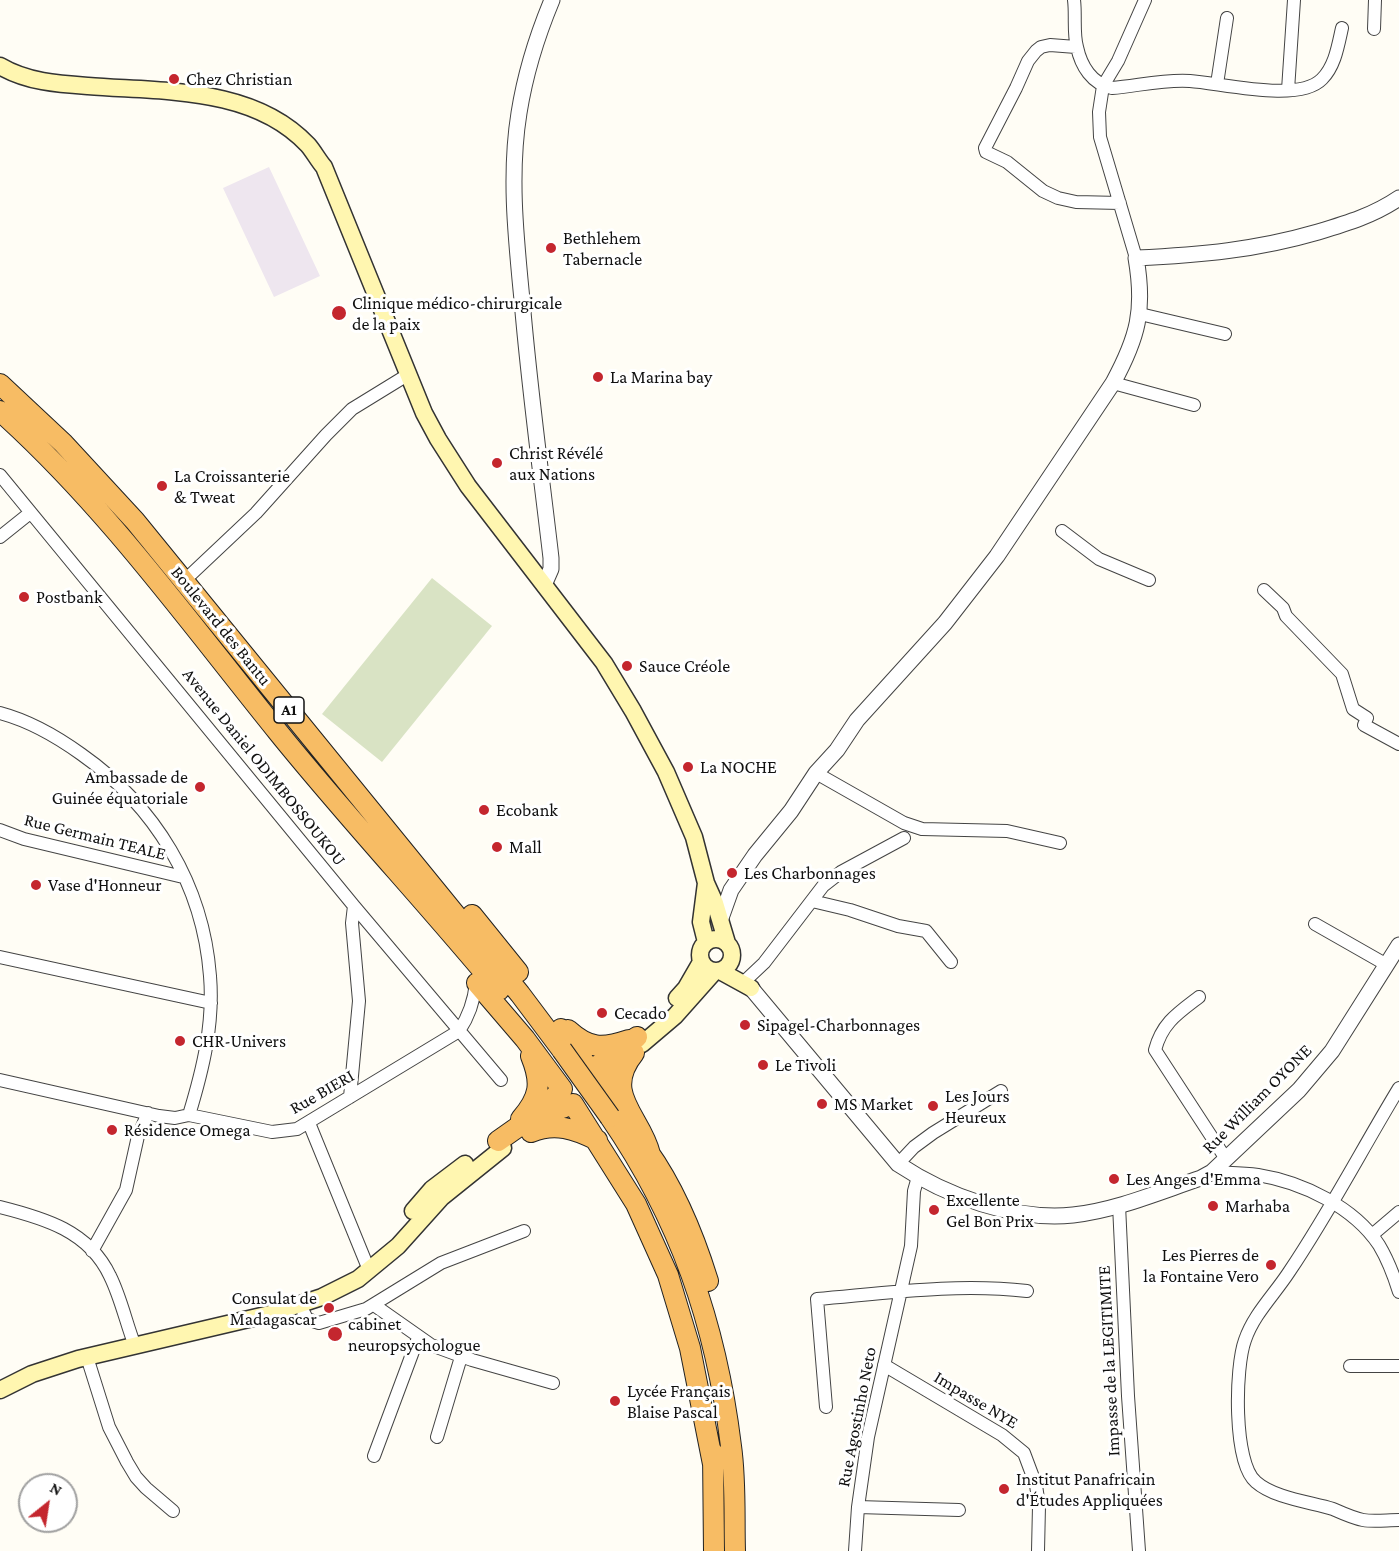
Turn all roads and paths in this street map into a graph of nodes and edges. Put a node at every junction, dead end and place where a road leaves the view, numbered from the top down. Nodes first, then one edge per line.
1 (552, 0) edge
2 (1074, 0) edge
3 (1145, 0) edge
4 (1294, 0) edge
5 (1375, 0) edge
6 (1227, 18) dead end
7 (1342, 28) dead end
8 (1374, 29) dead end
9 (1076, 47) junction
10 (0, 66) edge
11 (1217, 84) junction
12 (1104, 86) junction
13 (1288, 90) junction
14 (1399, 198) edge
15 (1120, 203) junction
16 (1136, 258) junction
17 (1140, 314) junction
18 (1225, 334) dead end
19 (409, 374) junction
20 (1113, 383) junction
21 (0, 384) edge
22 (1194, 405) dead end
23 (0, 411) edge
24 (0, 475) edge
25 (30, 513) junction
26 (1062, 531) dead end
27 (0, 537) edge
28 (185, 580) junction
29 (1149, 580) dead end
30 (544, 585) junction
31 (1264, 590) dead end
32 (0, 713) edge
33 (297, 719) junction
34 (280, 734) junction
35 (1399, 744) edge
36 (816, 773) junction
37 (0, 830) edge
38 (904, 838) dead end
39 (1059, 843) dead end
40 (183, 877) junction
41 (706, 884) junction
42 (812, 901) junction
43 (354, 906) junction
44 (720, 918) junction
45 (1315, 924) dead end
46 (706, 942) junction
47 (1399, 945) edge
48 (730, 951) junction
49 (0, 957) edge
50 (951, 962) dead end
51 (1387, 965) junction
52 (712, 968) junction
53 (476, 983) junction
54 (749, 984) junction
55 (1199, 997) dead end
56 (211, 1003) junction
57 (550, 1014) junction
58 (459, 1031) junction
59 (525, 1040) junction
60 (640, 1040) junction
61 (558, 1053) junction
62 (595, 1075) junction
63 (0, 1080) edge
64 (501, 1080) dead end
65 (1399, 1088) edge
66 (1001, 1091) dead end
67 (350, 1097) junction
68 (568, 1097) junction
69 (148, 1113) junction
70 (189, 1115) junction
71 (309, 1123) junction
72 (603, 1126) junction
73 (501, 1145) junction
74 (650, 1154) junction
75 (1226, 1159) junction
76 (898, 1164) junction
77 (1212, 1172) junction
78 (918, 1177) junction
79 (1332, 1203) junction
80 (1119, 1205) junction
81 (0, 1207) edge
82 (1399, 1212) edge
83 (524, 1231) dead end
84 (1372, 1235) junction
85 (92, 1251) junction
86 (369, 1270) junction
87 (1027, 1291) dead end
88 (902, 1292) junction
89 (1399, 1292) edge
90 (300, 1305) junction
91 (374, 1305) junction
92 (418, 1338) junction
93 (135, 1346) junction
94 (87, 1356) junction
95 (461, 1357) junction
96 (884, 1365) junction
97 (1350, 1366) dead end
98 (1399, 1366) edge
99 (553, 1383) dead end
100 (0, 1390) edge
101 (826, 1407) dead end
102 (437, 1437) dead end
103 (732, 1448) junction
104 (374, 1456) dead end
105 (858, 1507) junction
106 (959, 1510) dead end
107 (173, 1511) dead end
108 (1399, 1520) edge
109 (714, 1551) edge
110 (735, 1551) edge
111 (855, 1551) edge
112 (1038, 1551) edge
113 (1139, 1551) edge

1 - 30 street
2 - 9 street
3 - 12 street
4 - 13 street
5 - 8 street
6 - 11 street
7 - 13 street
9 - 12 street
9 - 15 street
10 - 19 main road
11 - 12 street
11 - 13 street
12 - 15 street
14 - 16 street
15 - 16 street
16 - 17 street
17 - 18 street
17 - 20 street
19 - 28 street
19 - 30 main road
20 - 22 street
20 - 36 street
21 - 28 highway, Boulevard des Bantu / A1
23 - 34 highway, Boulevard des Bantu / A1
24 - 25 street, Avenue Daniel ODIMBOSSOUKOU
25 - 27 street
25 - 43 street, Avenue Daniel ODIMBOSSOUKOU
26 - 29 street
28 - 33 highway, Boulevard des Bantu / A1
30 - 41 main road
31 - 35 street
32 - 40 street
33 - 57 highway
33 - 61 highway, Boulevard des Bantu / A1
34 - 53 highway
34 - 61 highway, Boulevard des Bantu / A1
36 - 39 street
36 - 44 street
37 - 40 street, Rue Germain TEALE
38 - 42 street
40 - 56 street
41 - 44 main road
41 - 46 main road
42 - 50 street
42 - 54 street
43 - 58 street, Avenue Daniel ODIMBOSSOUKOU
43 - 67 street
44 - 48 main road
45 - 51 street
46 - 48 main road
46 - 52 main road
47 - 51 street, Rue William OYONE
48 - 52 main road
48 - 54 main road
49 - 56 street
51 - 75 street, Rue William OYONE
52 - 54 main road
52 - 60 main road
53 - 58 street
53 - 59 highway
54 - 76 street, Rue William OYONE
55 - 75 street
56 - 70 street
57 - 60 highway
57 - 62 highway
58 - 64 street, Avenue Daniel ODIMBOSSOUKOU
58 - 67 street, Rue BIERI
59 - 68 highway
59 - 73 highway
60 - 62 highway
60 - 74 highway
61 - 72 highway
62 - 68 highway
62 - 68 highway
62 - 74 highway
63 - 69 street, Rue BIERI
65 - 79 street
66 - 76 street
67 - 71 street, Rue BIERI
68 - 72 highway
68 - 73 highway
69 - 70 street, Rue BIERI
69 - 85 street
70 - 71 street, Rue BIERI
71 - 86 street
72 - 73 highway
72 - 103 highway
72 - 109 highway
73 - 86 main road
74 - 103 highway
75 - 77 street, Rue William OYONE
76 - 78 street, Rue William OYONE
77 - 79 street
77 - 80 street, Rue William OYONE
78 - 80 street, Rue William OYONE
78 - 88 street, Rue Agostinho Neto
79 - 84 street
79 - 108 street
80 - 113 street, Impasse de la LEGITIMITE
81 - 85 street
82 - 84 street
83 - 91 street
84 - 89 street
85 - 93 street
86 - 90 main road
87 - 88 street
88 - 96 street, Rue Agostinho Neto
88 - 101 street
90 - 91 street
90 - 93 main road
91 - 92 street
92 - 95 street
92 - 104 street
93 - 94 main road
94 - 100 main road
94 - 107 street
95 - 99 street
95 - 102 street
96 - 105 street, Rue Agostinho Neto
96 - 112 street, Impasse NYE
97 - 98 street
103 - 110 highway
105 - 106 street
105 - 111 street, Rue Agostinho Neto

